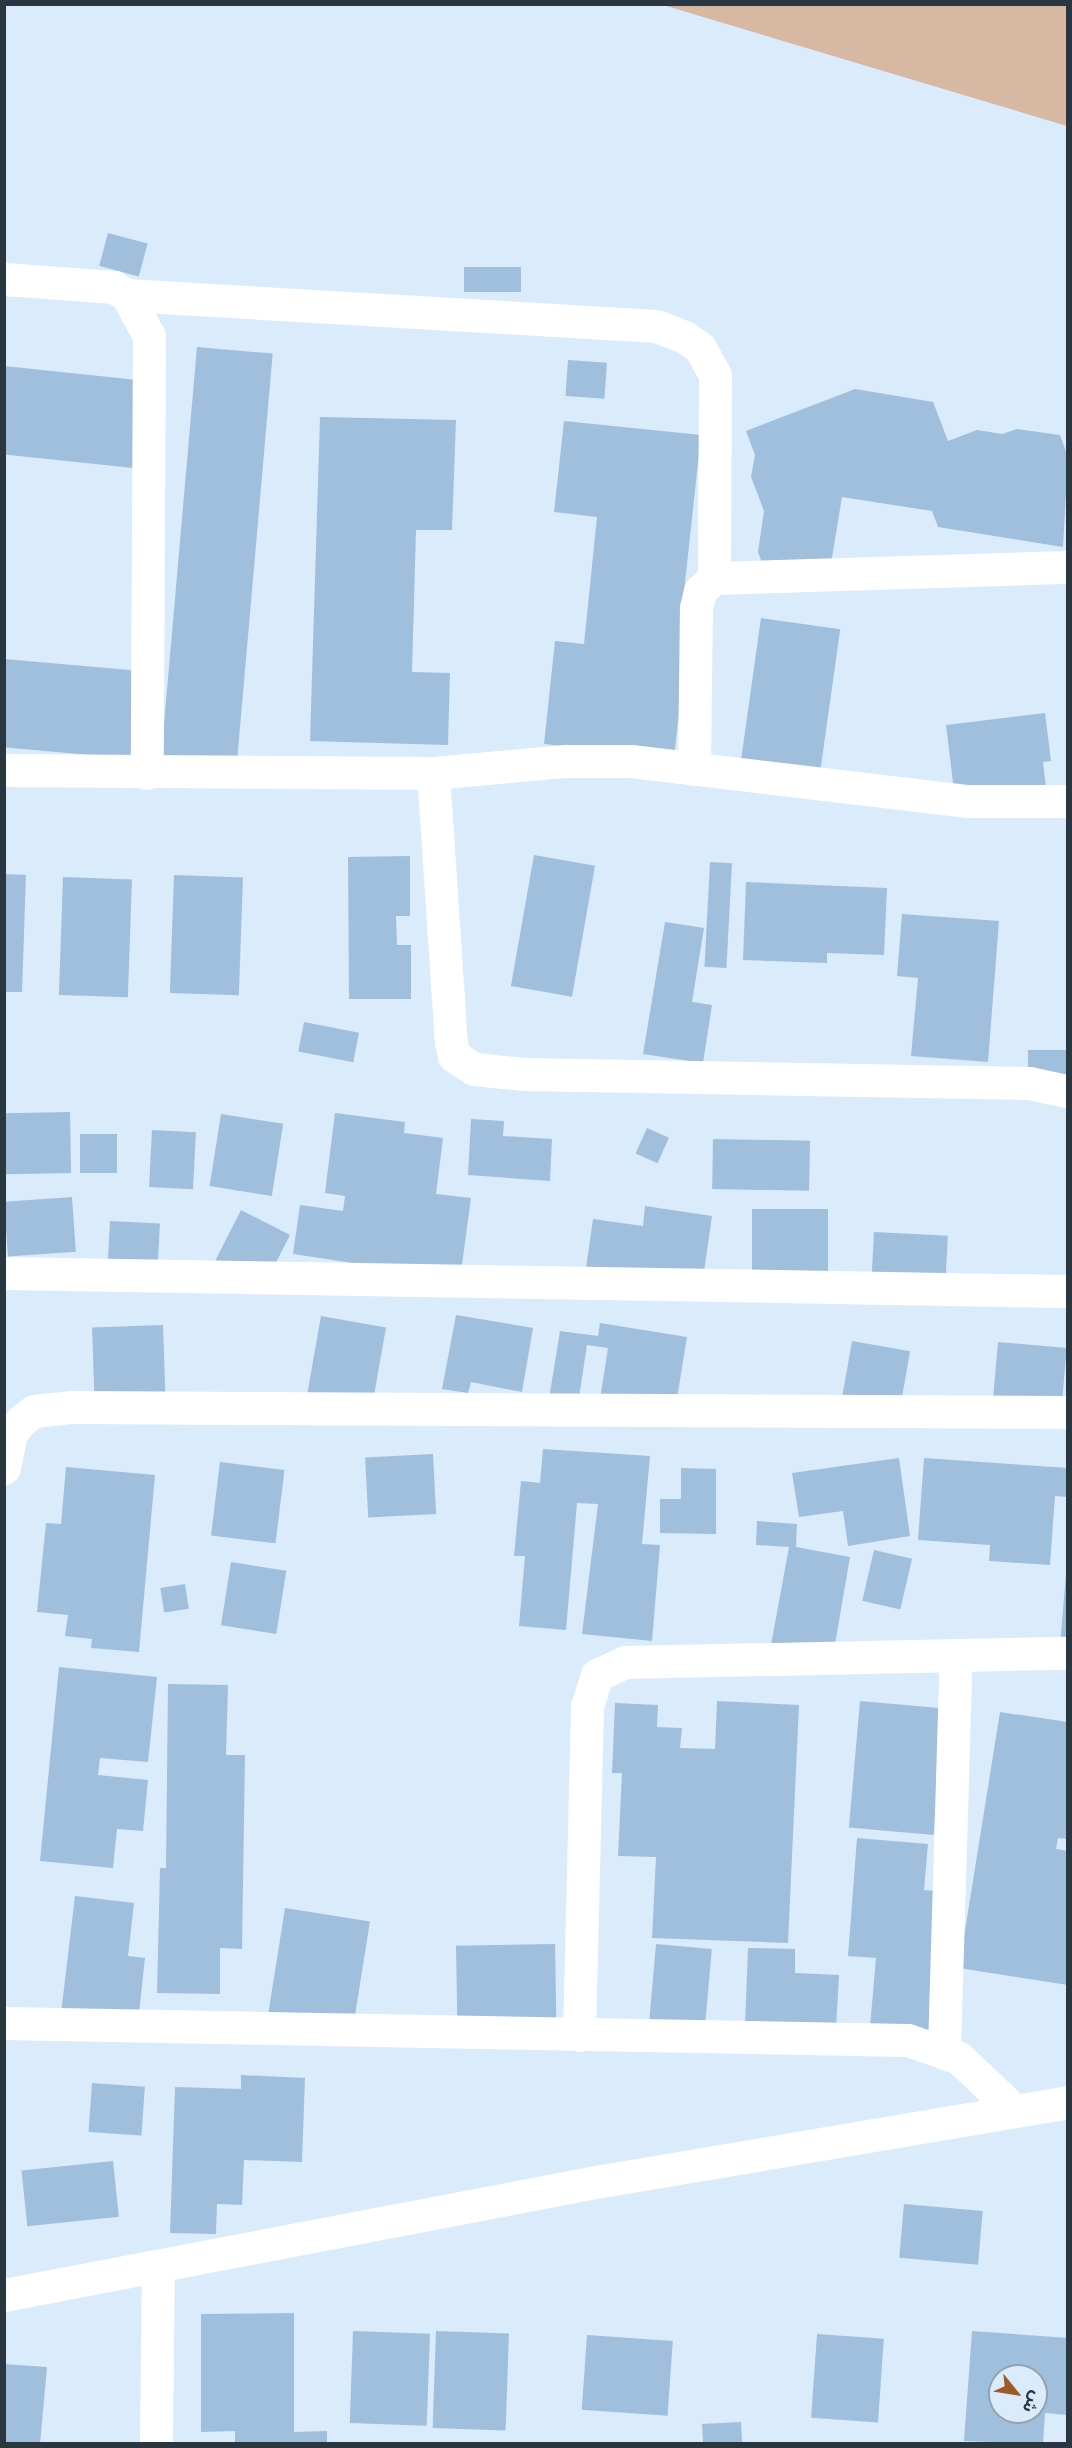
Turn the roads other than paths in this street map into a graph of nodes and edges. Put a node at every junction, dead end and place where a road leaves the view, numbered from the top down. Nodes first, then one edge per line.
1 (4, 279) edge
2 (127, 295) junction
3 (1068, 567) edge
4 (714, 578) junction
5 (694, 769) junction
6 (4, 770) edge
7 (147, 773) junction
8 (433, 773) junction
9 (1068, 801) edge
10 (1068, 1091) edge
11 (4, 1273) edge
12 (1068, 1291) edge
13 (1068, 1412) edge
14 (4, 1468) edge
15 (1068, 1653) edge
16 (956, 1655) junction
17 (4, 2023) edge
18 (579, 2035) junction
19 (944, 2049) junction
20 (1068, 2102) edge
21 (1015, 2111) junction
22 (158, 2266) junction
23 (4, 2295) edge
24 (156, 2444) edge

1 - 2 street
2 - 4 street
2 - 7 street
3 - 4 street
4 - 5 street
5 - 8 street
5 - 9 street
6 - 7 street
7 - 8 street
8 - 10 street
11 - 12 street
13 - 14 street
15 - 16 street
16 - 18 street
16 - 19 street
17 - 18 street
18 - 19 street
19 - 21 street
20 - 21 street
21 - 22 street
22 - 23 street
22 - 24 street

